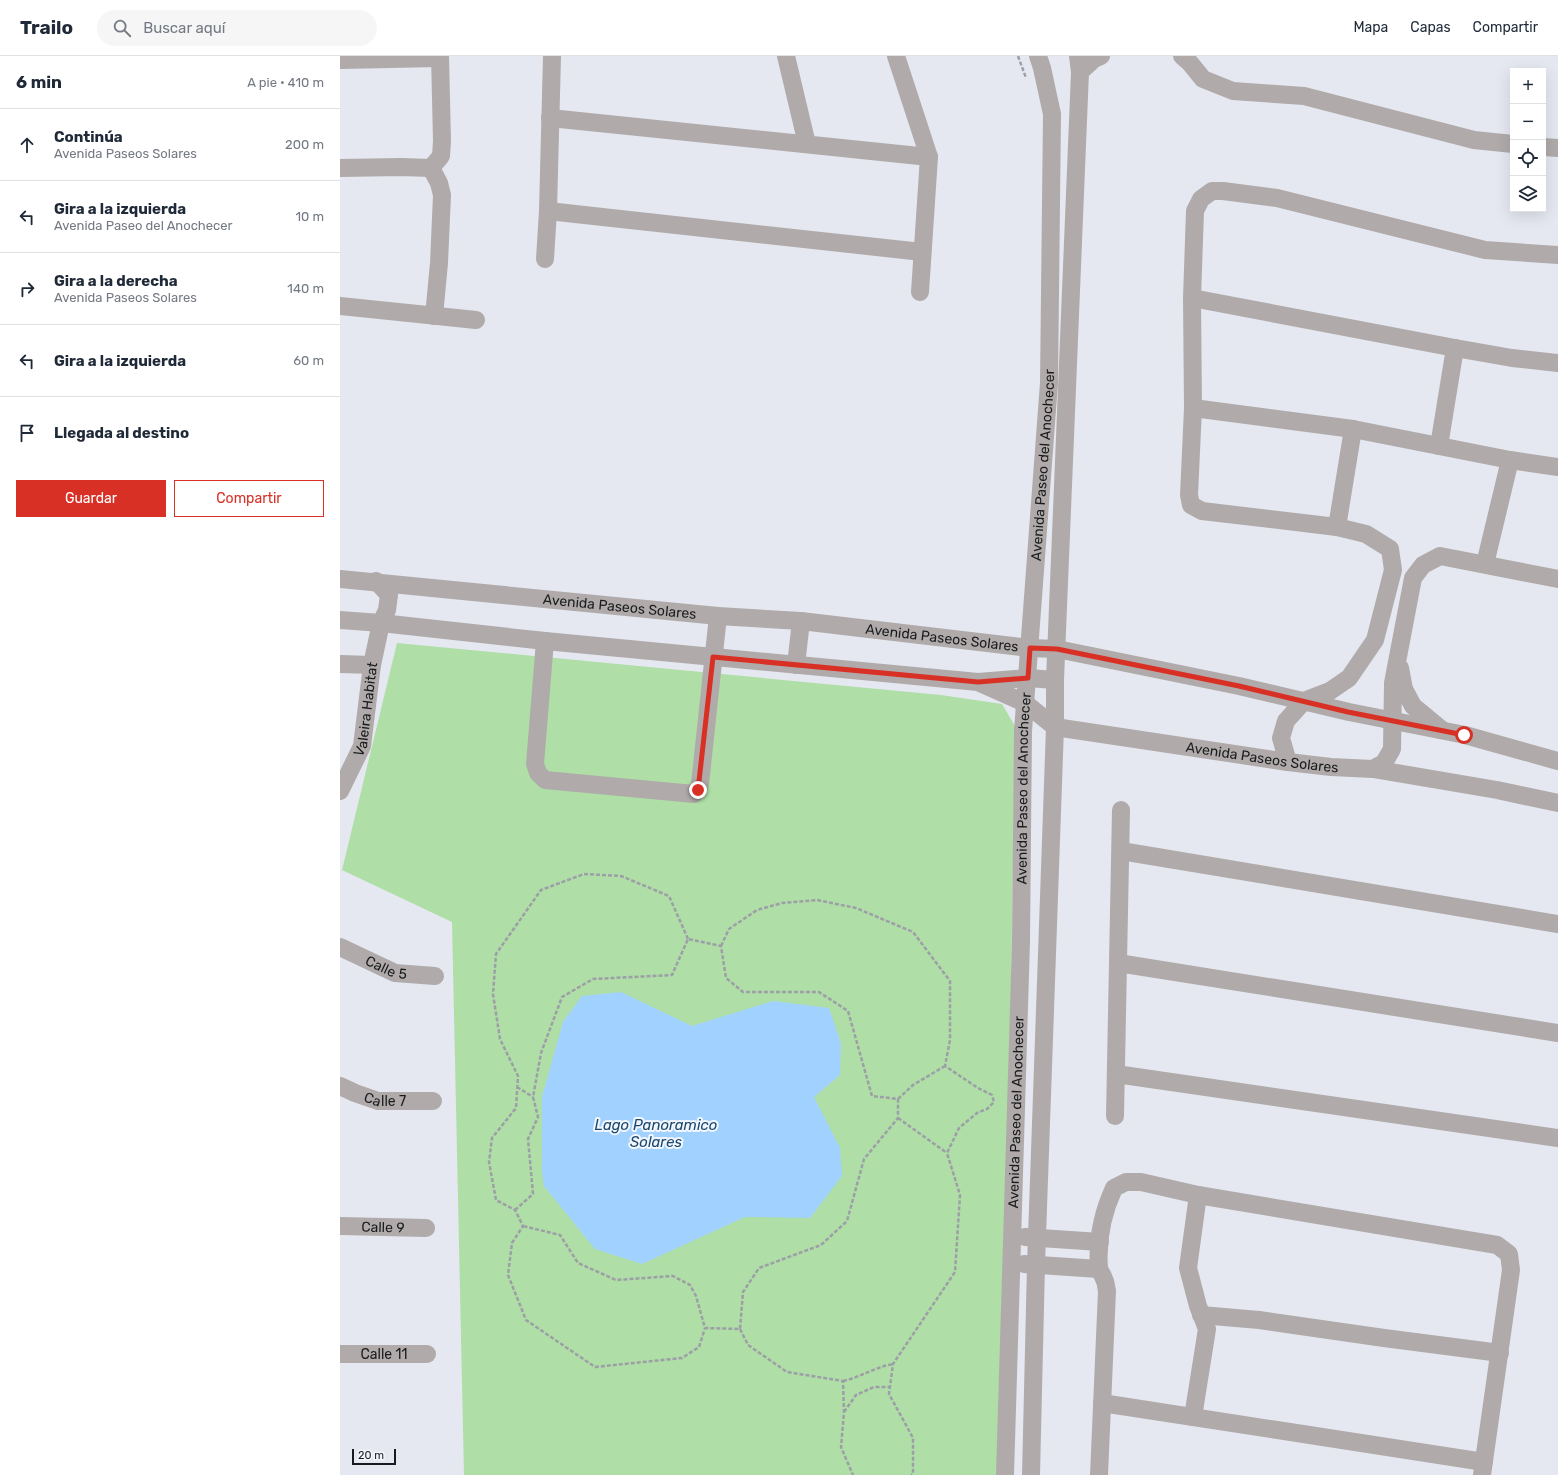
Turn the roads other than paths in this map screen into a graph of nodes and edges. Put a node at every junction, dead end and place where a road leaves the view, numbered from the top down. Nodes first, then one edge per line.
1 (552, 56) edge
2 (786, 56) edge
3 (896, 56) edge
4 (1038, 56) edge
5 (1101, 56) edge
6 (1182, 56) edge
7 (440, 57) edge
8 (340, 60) edge
9 (1079, 64) edge
10 (550, 118) junction
11 (807, 144) junction
12 (1510, 144) edge
13 (1546, 147) edge
14 (1558, 148) edge
15 (929, 157) junction
16 (340, 168) edge
17 (431, 168) junction
18 (548, 211) junction
19 (922, 252) junction
20 (1558, 256) edge
21 (545, 259) dead end
22 (920, 292) dead end
23 (1192, 298) junction
24 (340, 306) edge
25 (434, 316) junction
26 (476, 320) dead end
27 (1455, 348) junction
28 (1558, 363) edge
29 (1193, 408) junction
30 (1353, 429) junction
31 (1439, 446) junction
32 (1510, 460) junction
33 (1558, 467) edge
34 (1336, 527) junction
35 (1485, 564) junction
36 (340, 579) edge
37 (1558, 579) edge
38 (376, 581) junction
39 (718, 616) junction
40 (340, 620) edge
41 (801, 621) junction
42 (381, 623) junction
43 (545, 641) junction
44 (1030, 648) junction
45 (1057, 649) junction
46 (713, 657) junction
47 (1399, 658) junction
48 (340, 664) edge
49 (372, 665) junction
50 (796, 665) junction
51 (1028, 678) junction
52 (1055, 680) junction
53 (978, 682) junction
54 (1304, 701) junction
55 (1025, 703) junction
56 (1392, 721) junction
57 (1055, 728) junction
58 (1442, 731) junction
59 (1558, 760) edge
60 (1288, 762) junction
61 (1373, 769) junction
62 (340, 791) edge
63 (1558, 803) edge
64 (1121, 810) dead end
65 (1120, 851) junction
66 (1558, 924) edge
67 (340, 947) edge
68 (1118, 963) junction
69 (435, 976) dead end
70 (1558, 1033) edge
71 (1116, 1074) junction
72 (340, 1086) edge
73 (433, 1102) dead end
74 (1115, 1116) dead end
75 (1558, 1138) edge
76 (1198, 1195) junction
77 (340, 1226) edge
78 (426, 1228) dead end
79 (1012, 1237) junction
80 (1036, 1237) junction
81 (1100, 1242) junction
82 (1011, 1263) junction
83 (1036, 1265) junction
84 (1099, 1269) junction
85 (1201, 1315) junction
86 (340, 1354) edge
87 (427, 1354) dead end
88 (1500, 1354) junction
89 (1102, 1403) junction
90 (1192, 1417) junction
91 (1483, 1469) edge
92 (1005, 1475) edge
93 (1031, 1475) edge
94 (1099, 1475) edge

1 - 10 street
2 - 11 street
3 - 15 street
4 - 44 street, Avenida Paseo del Anochecer
5 - 9 street
6 - 12 street
7 - 8 street
7 - 17 street
9 - 45 street, Avenida Paseo del Anochecer
10 - 11 street
10 - 18 street
11 - 15 street
13 - 14 street
15 - 19 street
16 - 17 street
17 - 25 street
18 - 19 street
18 - 21 street
19 - 22 street
20 - 23 street
23 - 27 street
23 - 29 street
24 - 25 street
25 - 26 street
27 - 28 street
27 - 31 street
29 - 30 street
29 - 34 street
30 - 31 street
30 - 34 street
31 - 32 street
32 - 33 street
32 - 35 street
34 - 54 street
35 - 37 street
35 - 47 street
36 - 38 street, Avenida Paseos Solares
38 - 39 street, Avenida Paseos Solares
38 - 42 street, Valeira Habitat
39 - 41 street, Avenida Paseos Solares
39 - 46 street
40 - 42 street
41 - 44 street, Avenida Paseos Solares
41 - 50 street
42 - 43 street
42 - 49 street, Valeira Habitat
43 - 46 street
43 - 46 street
44 - 45 street, Avenida Paseos Solares
44 - 51 street, Avenida Paseo del Anochecer
45 - 52 street, Avenida Paseo del Anochecer
45 - 54 street, Avenida Paseos Solares
46 - 50 street
47 - 56 street
47 - 58 street
48 - 49 street
49 - 62 street, Valeira Habitat
50 - 53 street
51 - 52 street
51 - 53 street
51 - 55 street, Avenida Paseo del Anochecer
52 - 57 street, Avenida Paseo del Anochecer
53 - 55 street
54 - 56 street, Avenida Paseos Solares
54 - 60 street
55 - 57 street
55 - 79 street, Avenida Paseo del Anochecer
56 - 58 street, Avenida Paseos Solares
56 - 61 street
57 - 60 street, Avenida Paseos Solares
57 - 80 street, Avenida Paseo del Anochecer
58 - 59 street, Avenida Paseos Solares
60 - 61 street, Avenida Paseos Solares
61 - 63 street, Avenida Paseos Solares
64 - 65 street
65 - 66 street
65 - 68 street
67 - 69 street, Calle 5
68 - 70 street
68 - 71 street
71 - 74 street
71 - 75 street
72 - 73 street, Calle 7
76 - 81 street
76 - 85 street
76 - 88 street
77 - 78 street, Calle 9
79 - 80 street
79 - 82 street, Avenida Paseo del Anochecer
80 - 81 street
80 - 83 street, Avenida Paseo del Anochecer
81 - 84 street
82 - 83 street
82 - 92 street, Avenida Paseo del Anochecer
83 - 84 street
83 - 93 street, Avenida Paseo del Anochecer
84 - 89 street
85 - 88 street
85 - 90 street
86 - 87 street, Calle 11
88 - 91 street
89 - 90 street
89 - 94 street
90 - 91 street

